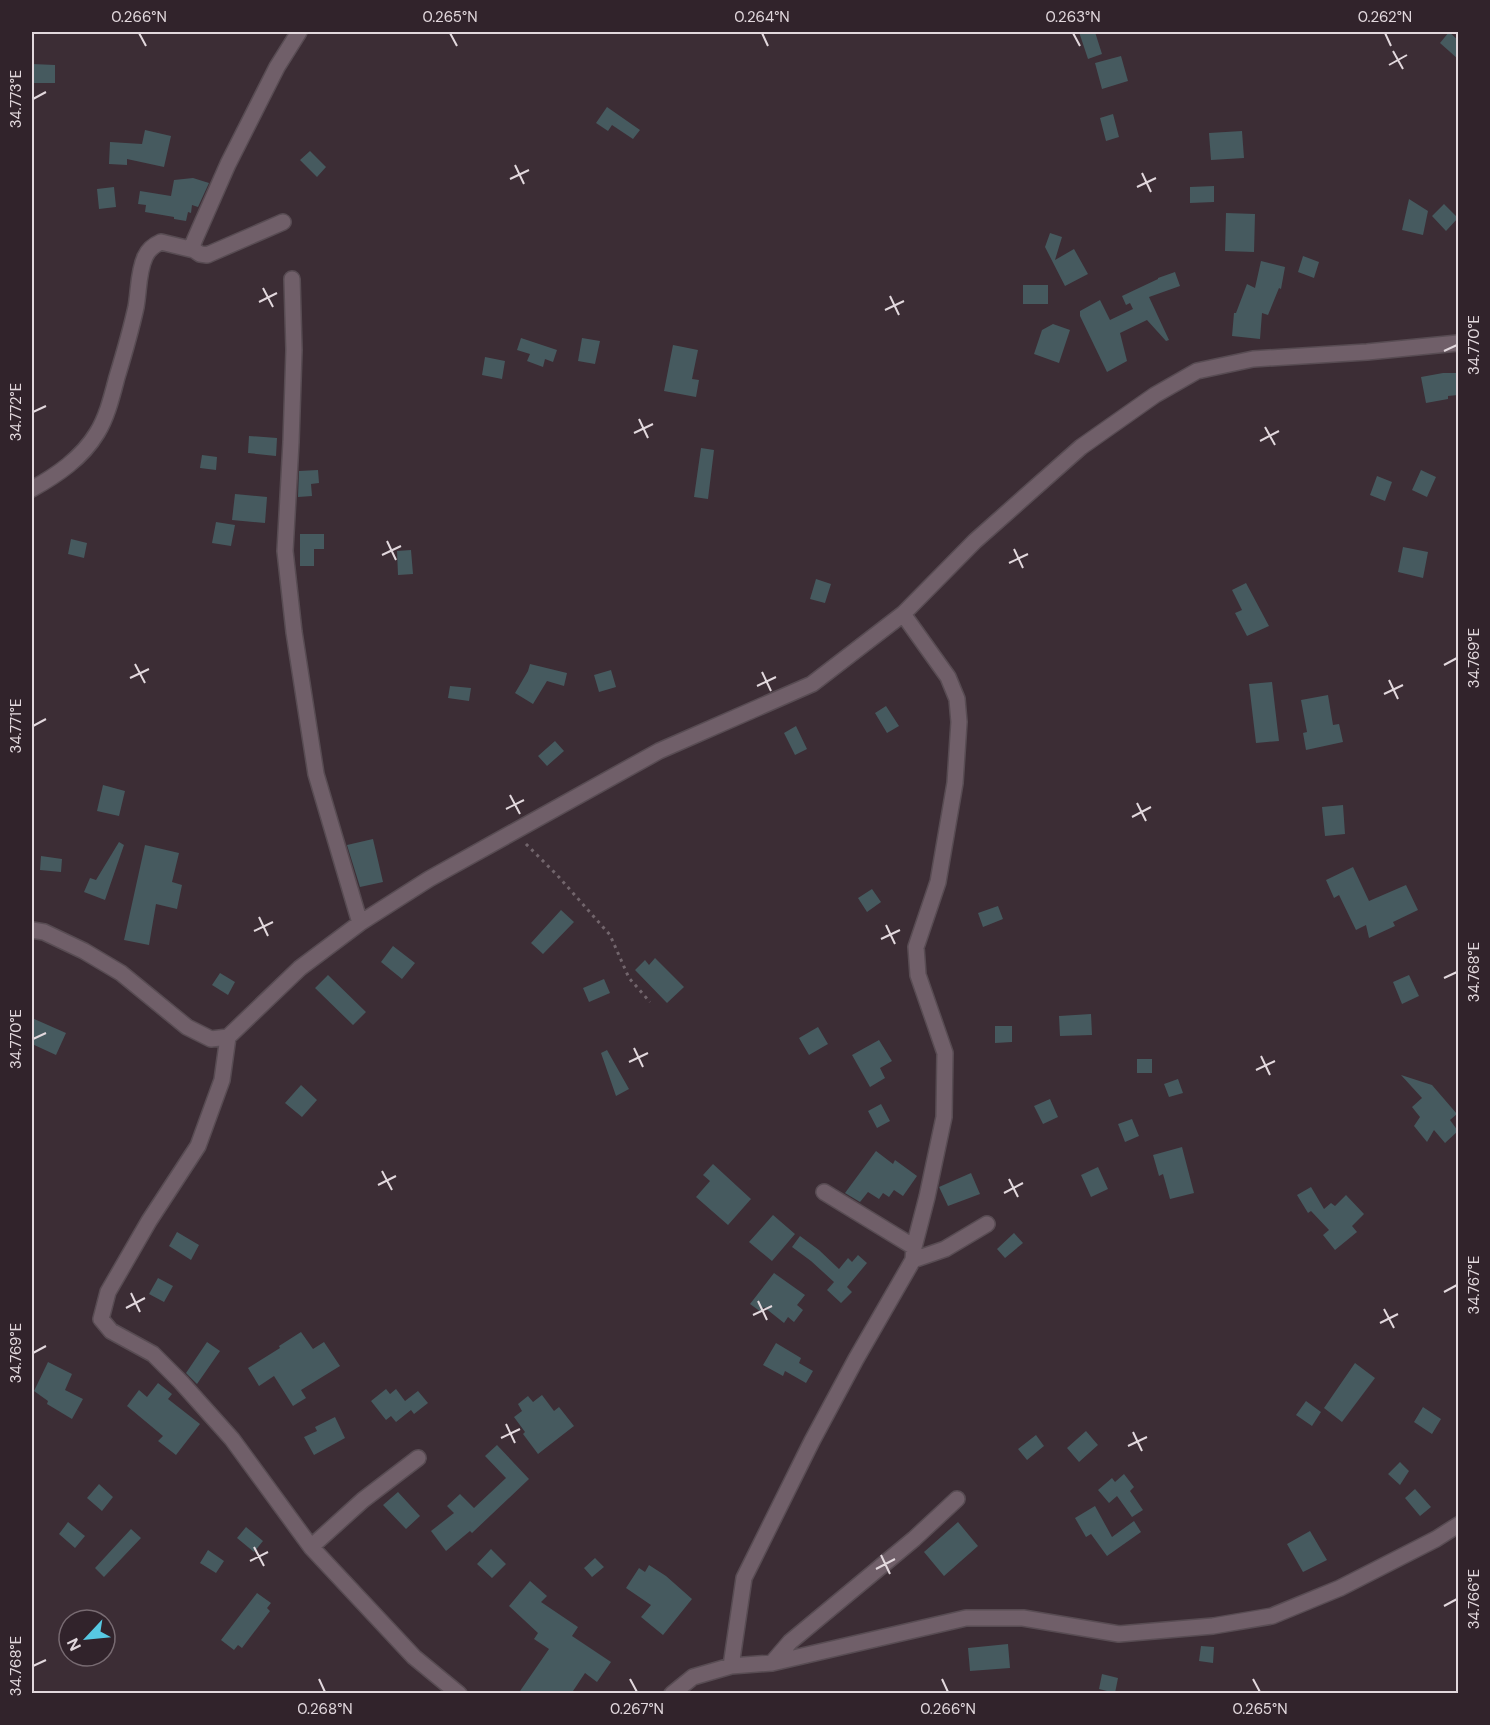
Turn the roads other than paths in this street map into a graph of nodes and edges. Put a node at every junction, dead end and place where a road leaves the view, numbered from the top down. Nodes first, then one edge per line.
1 (299, 32) edge
2 (283, 222) dead end
3 (194, 250) junction
4 (292, 279) dead end
5 (1458, 343) edge
6 (32, 489) edge
7 (903, 614) junction
8 (360, 923) junction
9 (32, 930) edge
10 (228, 1037) junction
11 (824, 1192) dead end
12 (987, 1224) dead end
13 (914, 1253) junction
14 (418, 1458) dead end
15 (957, 1499) dead end
16 (1458, 1525) edge
17 (311, 1547) junction
18 (772, 1663) junction
19 (731, 1666) junction
20 (459, 1694) edge
21 (672, 1694) edge

1 - 3 street
2 - 3 street
3 - 6 street
4 - 8 street
5 - 7 street
7 - 8 street
7 - 13 street
8 - 10 street
9 - 10 street
10 - 17 street
11 - 13 street
12 - 13 street
13 - 19 street
14 - 17 street
15 - 18 street
16 - 18 street
17 - 20 street
18 - 19 street
19 - 21 street

